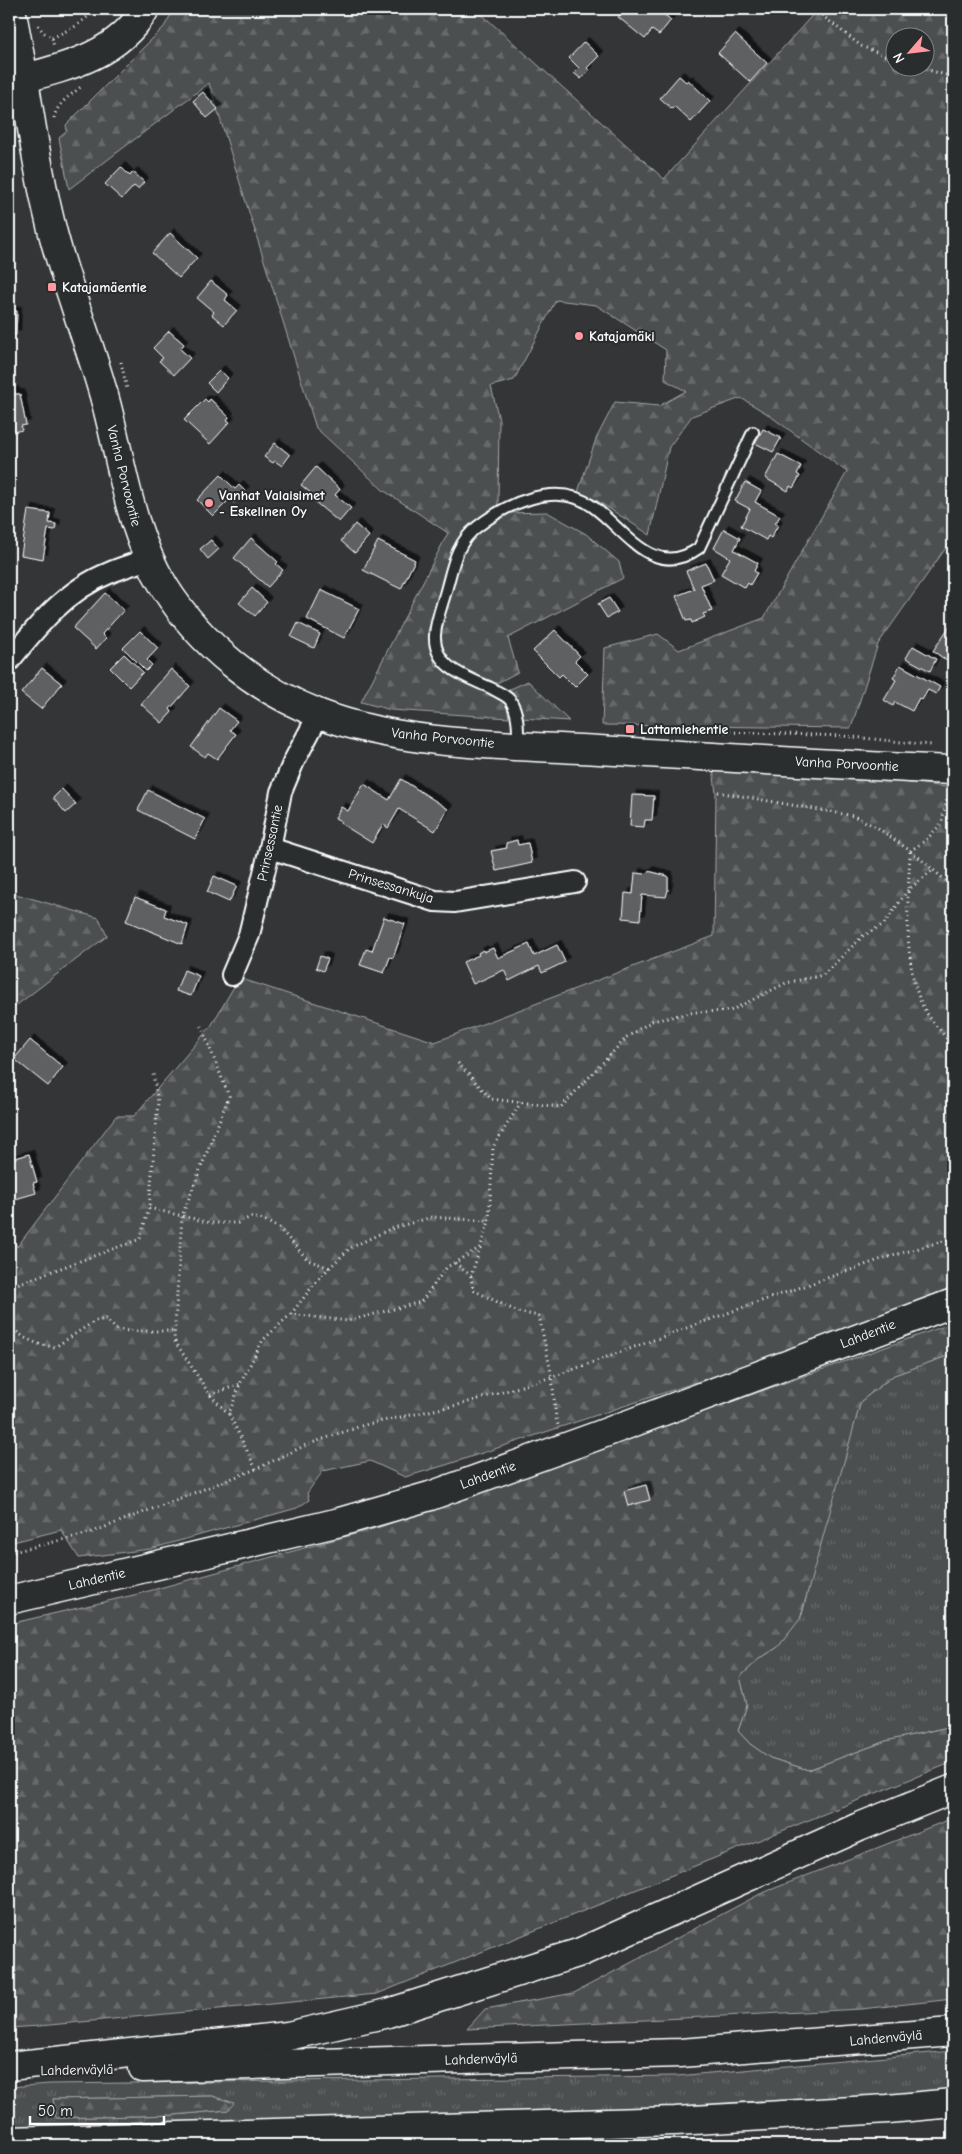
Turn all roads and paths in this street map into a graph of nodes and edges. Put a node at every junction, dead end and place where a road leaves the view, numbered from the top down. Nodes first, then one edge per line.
1 (11, 9) edge
2 (97, 9) edge
3 (145, 9) edge
4 (814, 9) edge
5 (38, 25) dead end
6 (52, 38) junction
7 (55, 50) dead end
8 (884, 55) edge
9 (934, 71) edge
10 (953, 77) edge
11 (25, 78) junction
12 (753, 432) dead end
13 (149, 558) junction
14 (9, 661) edge
15 (319, 714) junction
16 (669, 730) dead end
17 (518, 746) junction
18 (939, 746) dead end
19 (952, 777) edge
20 (718, 792) dead end
21 (270, 848) junction
22 (910, 851) junction
23 (933, 870) junction
24 (575, 882) dead end
25 (953, 887) edge
26 (908, 890) junction
27 (232, 975) dead end
28 (201, 1026) dead end
29 (953, 1046) edge
30 (458, 1063) dead end
31 (153, 1074) dead end
32 (521, 1102) junction
33 (149, 1208) junction
34 (182, 1216) junction
35 (489, 1221) junction
36 (953, 1238) edge
37 (481, 1247) junction
38 (455, 1263) junction
39 (330, 1268) junction
40 (471, 1276) junction
41 (9, 1287) edge
42 (953, 1303) edge
43 (291, 1314) junction
44 (9, 1326) edge
45 (174, 1331) junction
46 (552, 1377) junction
47 (240, 1384) junction
48 (210, 1395) junction
49 (229, 1414) junction
50 (567, 1447) junction
51 (256, 1469) junction
52 (9, 1553) edge
53 (9, 1600) edge
54 (953, 1789) edge
55 (953, 2032) edge
56 (9, 2066) edge
57 (9, 2071) edge
58 (953, 2103) edge
59 (9, 2141) edge

1 - 11 main road, Vanha Porvoontie
2 - 6 path
3 - 11 main road
4 - 8 path
5 - 6 path
6 - 7 path
9 - 10 path
11 - 13 main road, Vanha Porvoontie
12 - 17 lane
13 - 14 street
13 - 15 main road, Vanha Porvoontie
15 - 17 main road, Vanha Porvoontie
15 - 21 street, Prinsessantie
16 - 18 path
17 - 19 main road, Vanha Porvoontie
19 - 22 path
20 - 22 path
21 - 24 street, Prinsessankuja
21 - 27 street, Prinsessantie
22 - 23 path
22 - 26 path
23 - 25 path
23 - 26 path
26 - 29 path
26 - 32 path
28 - 34 path
30 - 32 path
31 - 33 path
32 - 35 path
33 - 34 path
33 - 41 path
34 - 39 path
34 - 45 path
35 - 37 path
35 - 39 path
36 - 46 path
37 - 38 path
37 - 40 path
38 - 40 path
38 - 43 path
39 - 43 path
40 - 46 path
42 - 50 main road, Lahdentie
43 - 47 path
44 - 45 path
45 - 48 path
46 - 50 path
46 - 51 path
47 - 48 path
47 - 49 path
48 - 49 path
49 - 51 path
50 - 53 main road, Lahdentie
51 - 52 path
54 - 56 main road
55 - 57 main road, Lahdenväylä
58 - 59 main road

